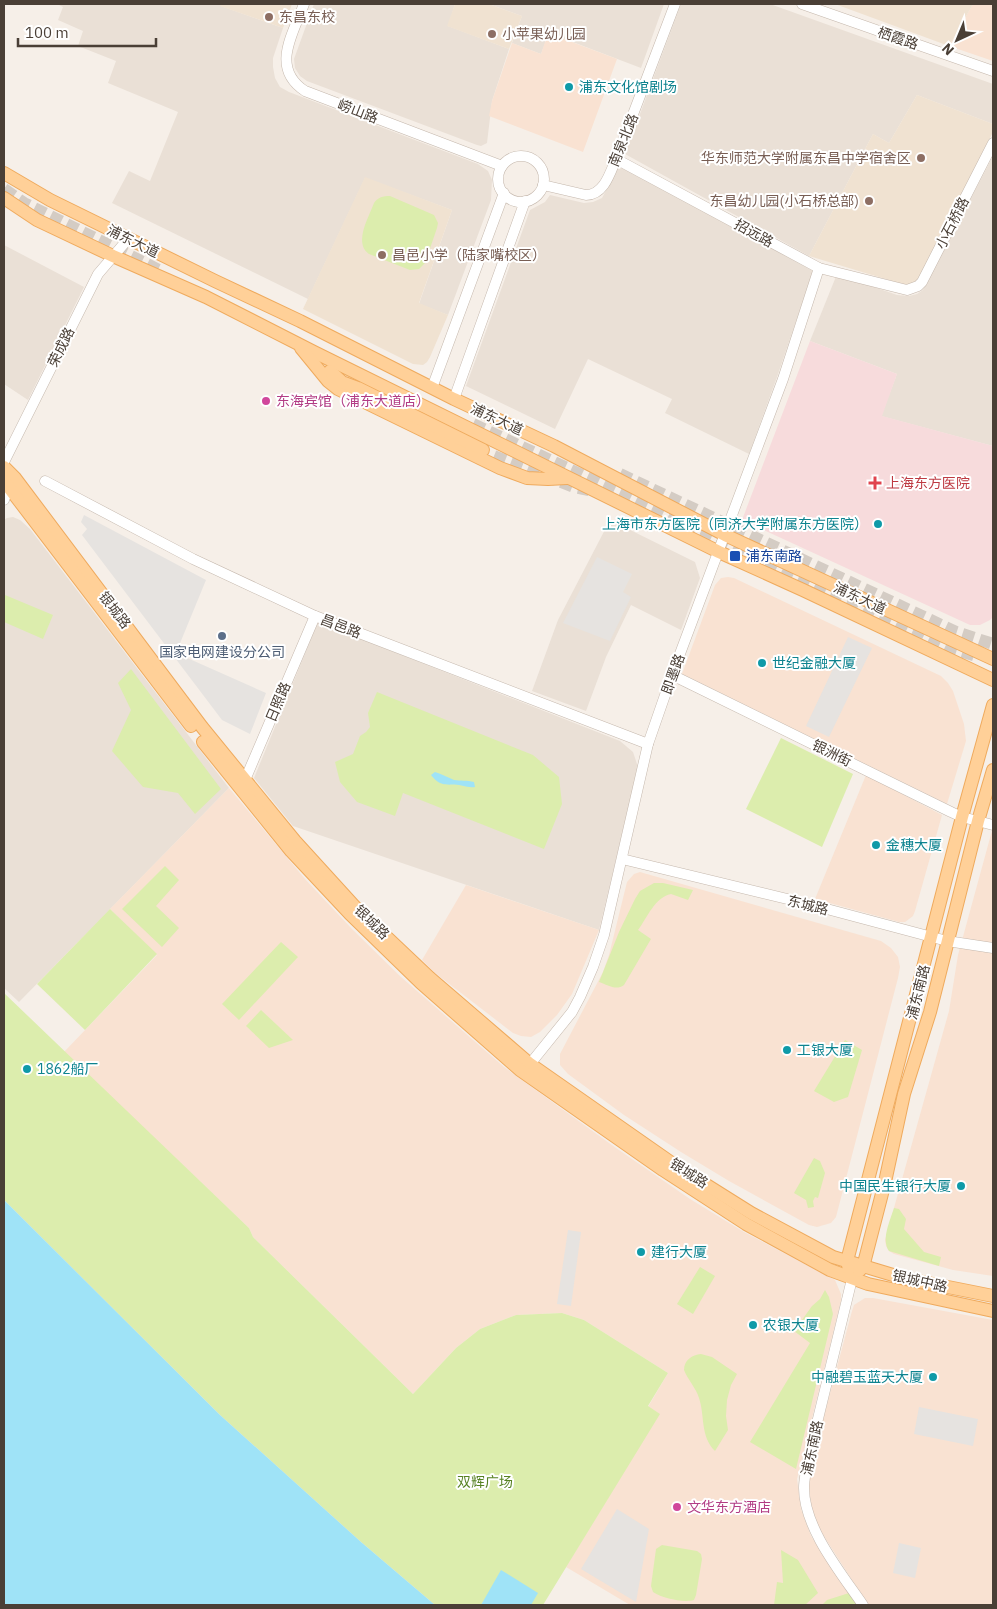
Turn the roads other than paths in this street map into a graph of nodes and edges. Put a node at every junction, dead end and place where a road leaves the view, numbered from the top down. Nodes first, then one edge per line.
1 (304, 4) edge
2 (675, 4) edge
3 (802, 4) edge
4 (993, 71) edge
5 (993, 142) edge
6 (616, 159) junction
7 (502, 166) junction
8 (4, 173) edge
9 (543, 185) junction
10 (504, 194) junction
11 (4, 198) edge
12 (525, 201) junction
13 (128, 239) junction
14 (113, 256) junction
15 (820, 268) junction
16 (899, 290) joint
17 (298, 344) junction
18 (432, 388) junction
19 (454, 399) junction
20 (494, 456) tunnel mouth
21 (4, 462) edge
22 (4, 469) edge
23 (569, 478) junction
24 (45, 481) dead end
25 (6, 484) edge
26 (4, 500) edge
27 (725, 535) junction
28 (719, 552) junction
29 (315, 616) junction
30 (993, 659) edge
31 (672, 675) junction
32 (993, 680) edge
33 (993, 704) edge
34 (648, 744) junction
35 (993, 770) edge
36 (241, 783) junction
37 (962, 817) junction
38 (978, 821) junction
39 (993, 825) edge
40 (622, 859) junction
41 (931, 936) junction
42 (947, 941) junction
43 (993, 948) edge
44 (525, 1067) junction
45 (847, 1261) junction
46 (863, 1267) junction
47 (852, 1278) junction
48 (993, 1296) edge
49 (993, 1311) edge
50 (862, 1605) edge

1 - 7 street, 崂山路
2 - 6 street, 南泉北路
3 - 4 street, 栖霞路
5 - 16 street, 小石桥路
6 - 9 street, 南泉北路
6 - 15 street, 招远路
7 - 9 street
7 - 10 street
8 - 13 main road, 浦东大道
9 - 12 street
10 - 12 street
10 - 18 street
11 - 14 main road, 浦东大道
12 - 19 street
13 - 14 street, 荣成路
13 - 18 main road, 浦东大道
14 - 17 main road, 浦东大道
14 - 21 street, 荣成路
15 - 16 street, 招远路
15 - 27 street, 即墨路
17 - 20 main road
17 - 23 main road, 浦东大道
17 - 23 main road
18 - 19 main road, 浦东大道
19 - 27 main road, 浦东大道
22 - 25 street
22 - 36 main road, 银城路
23 - 28 main road, 浦东大道
24 - 29 street, 昌邑路
25 - 26 street
25 - 36 main road, 银城路
27 - 28 street, 即墨路
27 - 30 main road, 浦东大道
28 - 31 street, 即墨路
28 - 32 main road, 浦东大道
29 - 34 street, 昌邑路
29 - 36 street, 日照路
31 - 34 street, 即墨路
31 - 37 street, 银洲街
33 - 37 main road, 浦东南路
34 - 40 street, 即墨路
35 - 38 main road, 浦东南路
36 - 44 main road, 银城路
37 - 38 street, 银洲街
37 - 41 main road, 浦东南路
38 - 39 street, 银洲街
38 - 42 main road, 浦东南路
40 - 41 street, 东城路
40 - 44 street, 即墨路
41 - 42 street, 东城路
41 - 45 main road, 浦东南路
42 - 43 street, 东城路
42 - 46 main road, 浦东南路
44 - 45 main road, 银城路
44 - 47 main road, 银城路
45 - 46 main road, 银城中路
45 - 47 main road, 浦东南路
46 - 47 main road
46 - 48 main road, 银城中路
47 - 49 main road, 银城中路
47 - 50 street, 浦东南路

